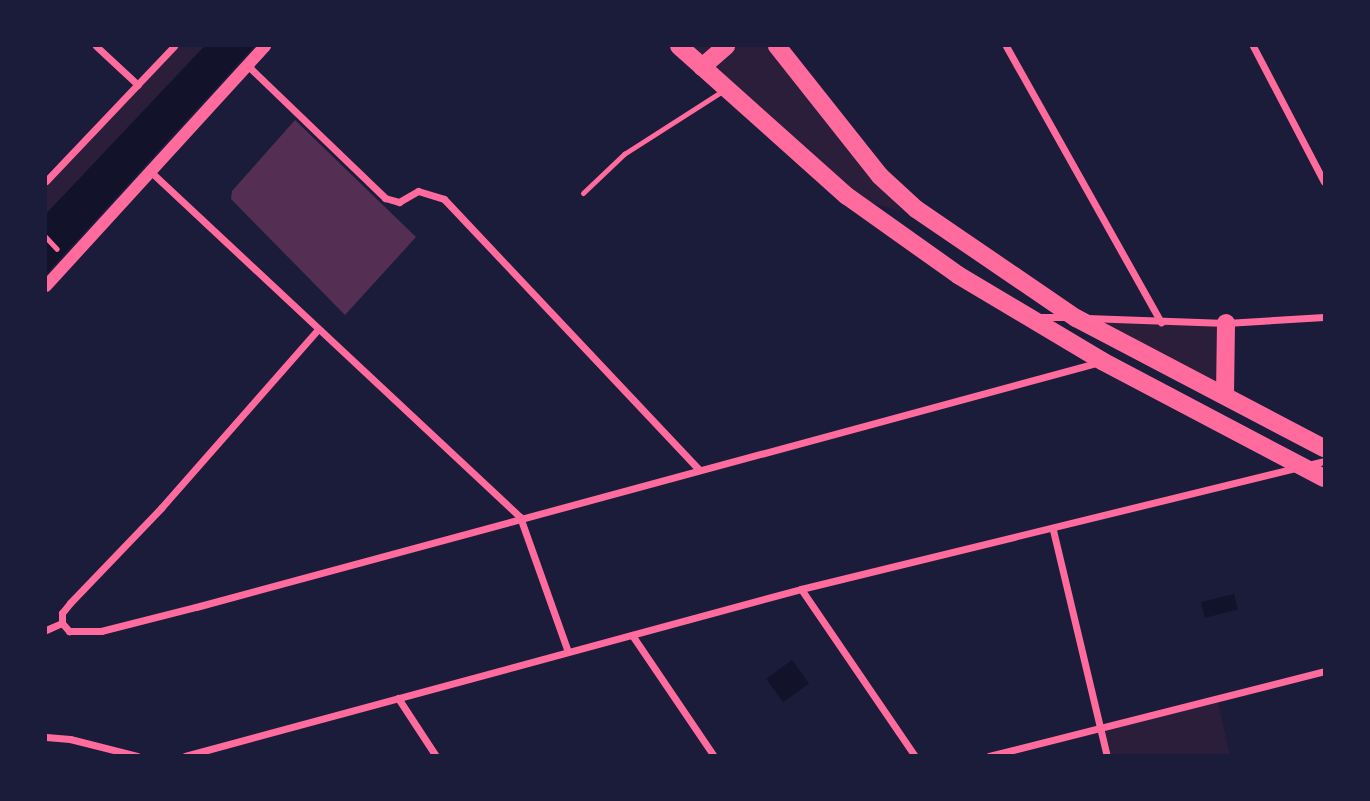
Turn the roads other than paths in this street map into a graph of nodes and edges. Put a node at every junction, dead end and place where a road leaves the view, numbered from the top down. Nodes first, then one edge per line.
1 (96, 46) edge
2 (174, 46) edge
3 (265, 46) edge
4 (679, 46) edge
5 (726, 46) edge
6 (777, 46) edge
7 (1006, 46) edge
8 (1253, 46) edge
9 (246, 65) junction
10 (702, 67) junction
11 (138, 85) junction
12 (727, 88) junction
13 (151, 172) junction
14 (46, 181) edge
15 (1325, 181) edge
16 (583, 193) dead end
17 (46, 286) edge
18 (1024, 317) junction
19 (1076, 317) junction
20 (1325, 317) edge
21 (1161, 322) junction
22 (1226, 323) junction
23 (317, 329) junction
24 (1102, 361) junction
25 (1226, 395) junction
26 (1325, 448) edge
27 (1325, 461) edge
28 (1304, 468) junction
29 (698, 469) junction
30 (1325, 478) edge
31 (520, 517) junction
32 (1053, 530) junction
33 (801, 589) junction
34 (62, 623) junction
35 (46, 630) edge
36 (632, 635) junction
37 (568, 652) junction
38 (1325, 671) edge
39 (398, 698) junction
40 (1101, 727) junction
41 (46, 737) edge
42 (137, 755) edge
43 (185, 755) edge
44 (436, 755) edge
45 (714, 755) edge
46 (915, 755) edge
47 (989, 755) edge
48 (1107, 755) edge

1 - 11 street
2 - 11 street
3 - 9 street
4 - 10 main road
5 - 10 main road
6 - 19 main road
7 - 21 street
8 - 15 street
9 - 13 street
9 - 29 street
10 - 12 main road
11 - 14 street
12 - 16 lane
12 - 18 main road
13 - 17 street
13 - 23 street
18 - 19 street
18 - 24 main road
19 - 21 street
19 - 25 main road
20 - 22 street
21 - 22 street
22 - 25 main road
23 - 31 street
23 - 34 street
24 - 28 main road
24 - 29 street
25 - 26 main road
27 - 28 street
28 - 30 main road
28 - 32 street
29 - 31 street
31 - 34 street
31 - 37 street
32 - 33 street
32 - 40 street
33 - 36 street
33 - 46 street
34 - 35 street
36 - 37 street
36 - 45 street
37 - 39 street
38 - 40 street
39 - 43 street
39 - 44 street
40 - 47 street
40 - 48 street
41 - 42 street

